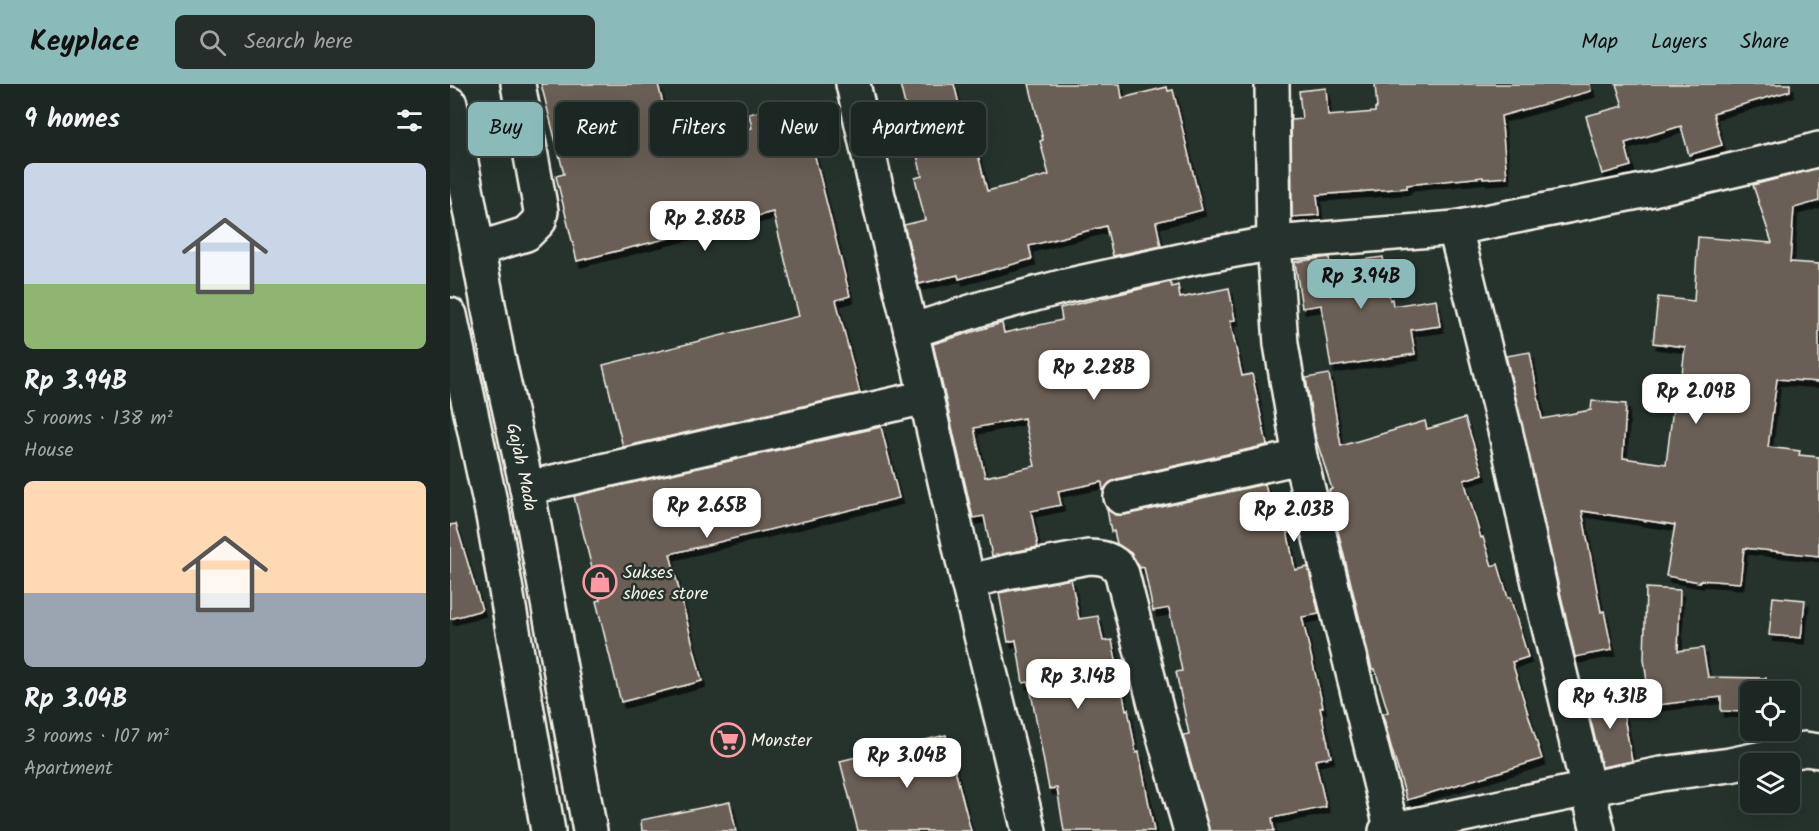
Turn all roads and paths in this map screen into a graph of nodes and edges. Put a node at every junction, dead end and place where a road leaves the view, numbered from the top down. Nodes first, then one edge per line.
1 (518, 84) edge
2 (853, 84) edge
3 (1272, 84) edge
4 (450, 104) edge
5 (1819, 148) edge
6 (1455, 228) junction
7 (1274, 243) junction
8 (478, 249) junction
9 (450, 315) edge
10 (911, 331) junction
11 (926, 397) junction
12 (1300, 457) junction
13 (527, 488) junction
14 (1121, 497) dead end
15 (968, 582) junction
16 (1819, 750) edge
17 (1588, 789) junction
18 (549, 831) edge
19 (590, 831) edge
20 (1029, 831) edge
21 (1191, 831) edge
22 (1390, 831) edge
23 (1598, 831) edge

1 - 8 main road
2 - 10 main road
3 - 7 main road
4 - 8 main road, Gajah Mada
5 - 6 main road
6 - 7 main road
6 - 17 main road
7 - 10 main road
7 - 12 main road
8 - 13 main road, Gajah Mada
9 - 18 main road
10 - 11 main road
11 - 13 main road
11 - 15 main road
12 - 14 main road
12 - 22 main road
13 - 19 main road, Gajah Mada
15 - 20 main road
15 - 21 main road
16 - 17 main road
17 - 22 main road
17 - 23 main road

